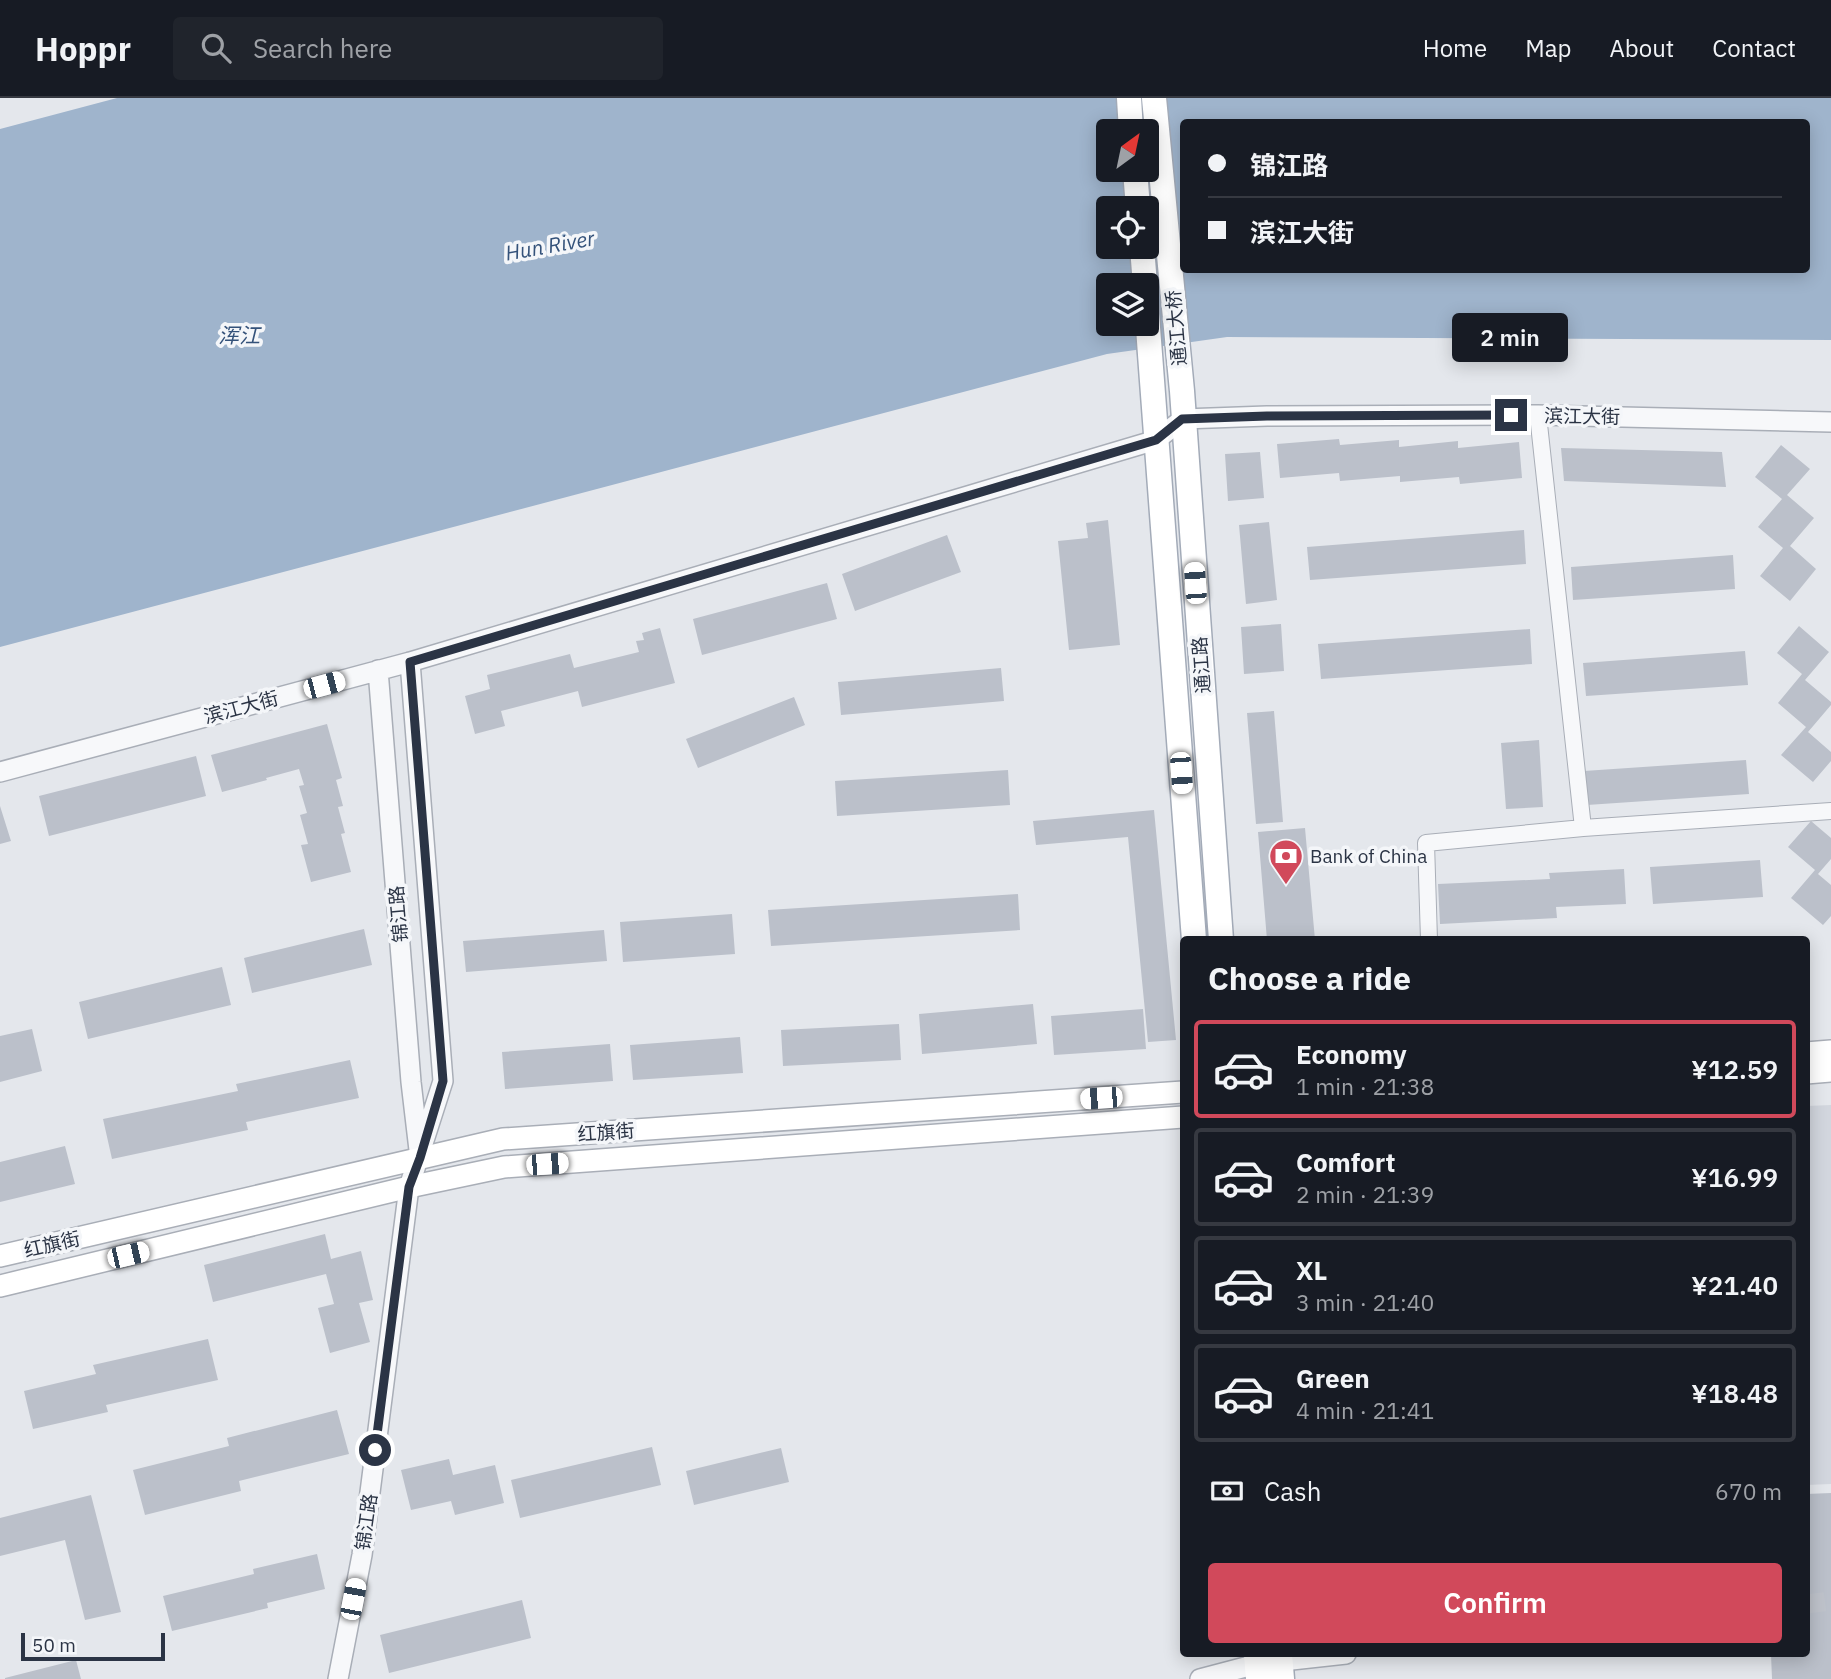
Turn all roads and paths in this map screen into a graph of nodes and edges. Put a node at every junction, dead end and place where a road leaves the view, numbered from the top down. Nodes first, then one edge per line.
1 (1129, 98) edge
2 (1154, 98) edge
3 (1131, 119) edge
4 (1149, 336) edge
5 (1182, 391) joint
6 (1154, 393) joint
7 (1538, 415) junction
8 (1182, 419) junction
9 (1831, 422) edge
10 (1156, 440) junction
11 (410, 662) junction
12 (378, 670) junction
13 (0, 772) edge
14 (1831, 811) edge
15 (1583, 828) junction
16 (1194, 936) edge
17 (1221, 936) edge
18 (1429, 936) edge
19 (1831, 1051) edge
20 (1810, 1053) edge
21 (1831, 1071) edge
22 (1810, 1073) edge
23 (1180, 1093) edge
24 (1180, 1117) edge
25 (420, 1158) junction
26 (409, 1187) junction
27 (0, 1255) edge
28 (0, 1286) edge
29 (1325, 1657) edge
30 (1269, 1665) edge
31 (338, 1679) edge
32 (1200, 1679) edge

1 - 3 main road
2 - 5 main road, 通江大桥
4 - 6 main road, 通江大桥
5 - 8 main road, 通江路
6 - 10 main road, 通江路
7 - 8 street, 滨江大街
7 - 9 street, 滨江大街
7 - 15 street
8 - 10 street, 滨江大街
8 - 17 main road, 通江路
10 - 11 street, 滨江大街
10 - 16 main road, 通江路
11 - 12 street, 滨江大街
11 - 25 street, 锦江路
12 - 13 street, 滨江大街
12 - 25 street, 锦江路
14 - 15 street
15 - 18 street
19 - 20 main road
21 - 22 main road
23 - 25 main road, 红旗街
24 - 26 main road
25 - 26 street, 锦江路
25 - 27 main road, 红旗街
26 - 28 main road
26 - 31 street, 锦江路
29 - 30 street
30 - 32 street

